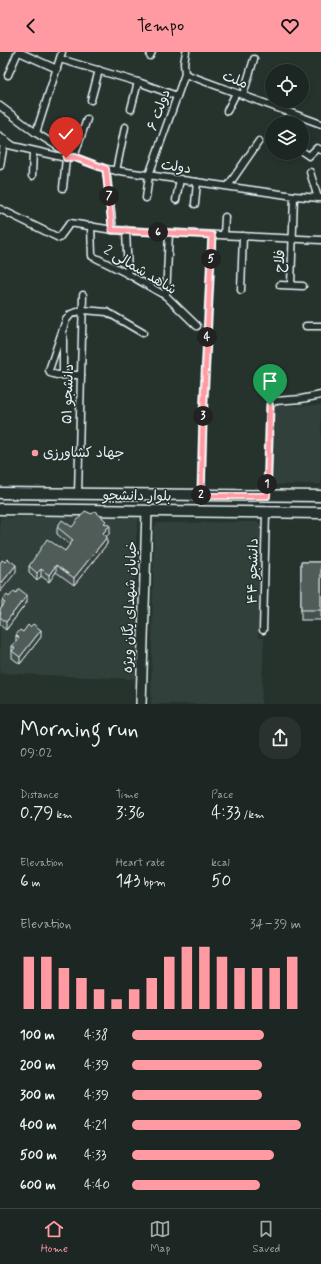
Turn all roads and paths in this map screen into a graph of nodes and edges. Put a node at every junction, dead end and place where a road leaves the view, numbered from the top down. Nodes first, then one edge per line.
1 (18, 52) edge
2 (62, 52) edge
3 (186, 52) edge
4 (60, 59) junction
5 (254, 59) dead end
6 (57, 69) junction
7 (99, 70) junction
8 (186, 74) junction
9 (8, 75) dead end
10 (138, 82) junction
11 (236, 93) junction
12 (243, 95) junction
13 (177, 96) junction
14 (91, 100) dead end
15 (0, 106) edge
16 (131, 109) dead end
17 (227, 111) dead end
18 (87, 119) dead end
19 (321, 124) edge
20 (125, 127) dead end
21 (36, 133) junction
22 (0, 136) edge
23 (259, 141) dead end
24 (2, 143) edge
25 (14, 146) junction
26 (321, 150) edge
27 (33, 151) junction
28 (309, 155) edge
29 (74, 157) junction
30 (66, 158) junction
31 (0, 166) edge
32 (106, 169) junction
33 (116, 171) junction
34 (310, 172) dead end
35 (149, 175) junction
36 (32, 176) dead end
37 (180, 179) junction
38 (197, 182) junction
39 (228, 186) junction
40 (63, 188) dead end
41 (294, 196) junction
42 (146, 198) dead end
43 (320, 198) edge
44 (176, 200) dead end
45 (194, 204) dead end
46 (0, 209) edge
47 (225, 216) dead end
48 (91, 226) junction
49 (112, 230) junction
50 (126, 230) junction
51 (169, 233) junction
52 (212, 235) junction
53 (224, 235) junction
54 (243, 236) junction
55 (294, 238) junction
56 (321, 240) edge
57 (128, 274) junction
58 (280, 285) dead end
59 (291, 286) junction
60 (303, 286) dead end
61 (241, 290) dead end
62 (83, 295) dead end
63 (166, 296) junction
64 (83, 310) junction
65 (197, 326) dead end
66 (306, 326) dead end
67 (321, 326) edge
68 (63, 329) junction
69 (143, 333) dead end
70 (63, 375) junction
71 (81, 375) junction
72 (321, 394) edge
73 (0, 493) edge
74 (78, 494) junction
75 (201, 496) junction
76 (267, 496) junction
77 (321, 496) edge
78 (0, 509) edge
79 (147, 511) junction
80 (266, 512) junction
81 (321, 513) edge
82 (264, 630) dead end
83 (141, 704) edge

1 - 6 street
1 - 9 street
2 - 4 street
3 - 8 street, دولت ۶
4 - 6 street
4 - 7 street
5 - 12 street
6 - 21 street
7 - 10 street
7 - 14 street
8 - 11 street, ملت
8 - 13 street, دولت ۶
10 - 13 street
10 - 16 street
11 - 12 street, ملت
11 - 17 street
12 - 19 street, ملت
13 - 35 street, دولت ۶
15 - 21 street, دولت
18 - 29 street
20 - 33 street
21 - 29 street, دولت
22 - 25 street
23 - 39 street
24 - 25 street
24 - 31 street
25 - 27 street
26 - 28 street
27 - 30 street
27 - 36 street
29 - 30 street
29 - 32 street, دولت
30 - 40 street
32 - 33 street, دولت
32 - 49 street
33 - 35 street, دولت
34 - 43 street
35 - 37 street, دولت
35 - 42 street, دولت ۶
37 - 38 street, دولت
37 - 44 street
38 - 39 street, دولت
38 - 45 street
39 - 41 street, دولت
41 - 43 street, دولت
41 - 55 street, فلاح
46 - 48 street
47 - 53 street
48 - 49 street
48 - 57 street, شاهد شمالی 2
49 - 50 street
50 - 51 street
50 - 57 street
51 - 52 street
51 - 63 street
52 - 53 street
52 - 75 street
53 - 54 street
54 - 55 street
54 - 61 street
55 - 56 street
55 - 59 street, فلاح
57 - 63 street, شاهد شمالی 2
58 - 59 street, فلاح
59 - 60 street, فلاح
62 - 64 street, دانشجو ۵۱
63 - 65 street, شاهد شمالی 2
64 - 68 street
64 - 69 street
64 - 71 street, دانشجو ۵۱
66 - 67 street
68 - 70 street
68 - 70 street
70 - 71 street
71 - 74 street, دانشجو ۵۱
72 - 76 street
73 - 74 main road, بلوار دانشجو
74 - 75 main road, بلوار دانشجو
75 - 76 main road, بلوار دانشجو
76 - 77 main road, بلوار دانشجو
78 - 79 main road, بلوار دانشجو
79 - 80 main road, بلوار دانشجو
79 - 83 street, خیابان شهدای یگان ویژه
80 - 81 main road, بلوار دانشجو
80 - 82 street, دانشجو ۴۴

